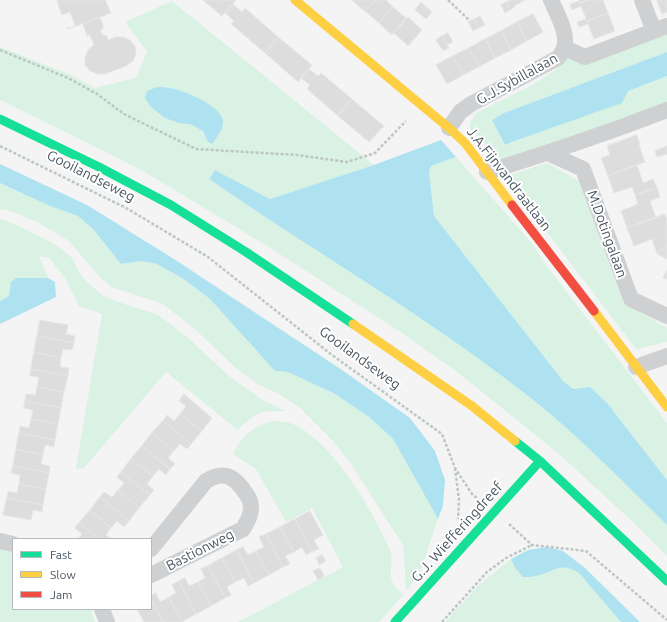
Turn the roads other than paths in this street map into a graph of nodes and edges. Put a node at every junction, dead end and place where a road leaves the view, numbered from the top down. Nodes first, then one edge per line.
1 (295, 0) edge
2 (551, 0) edge
3 (642, 0) edge
4 (660, 29) edge
5 (565, 48) junction
6 (667, 110) edge
7 (0, 119) edge
8 (449, 128) junction
9 (548, 153) junction
10 (487, 172) junction
11 (667, 316) edge
12 (667, 356) edge
13 (636, 367) junction
14 (667, 407) edge
15 (540, 461) junction
16 (0, 541) edge
17 (12, 544) edge
18 (152, 548) edge
19 (152, 574) edge
20 (667, 580) edge
21 (102, 610) edge
22 (107, 622) edge
23 (395, 622) edge

1 - 8 main road, J.A.Fijnvandraatlaan
2 - 5 street, G.J.Sybillalaan
3 - 4 street
4 - 5 street
5 - 8 street, G.J.Sybillalaan
6 - 9 street
7 - 15 main road, Gooilandseweg
8 - 10 main road, J.A.Fijnvandraatlaan
9 - 10 street
9 - 11 street, M.Dotingalaan
10 - 13 main road, J.A.Fijnvandraatlaan
12 - 13 street
13 - 14 main road, J.A.Fijnvandraatlaan
15 - 20 main road, Gooilandseweg
15 - 23 main road, G.J. Wiefferingdreef
16 - 17 street
18 - 19 street, Bastionweg
21 - 22 street

